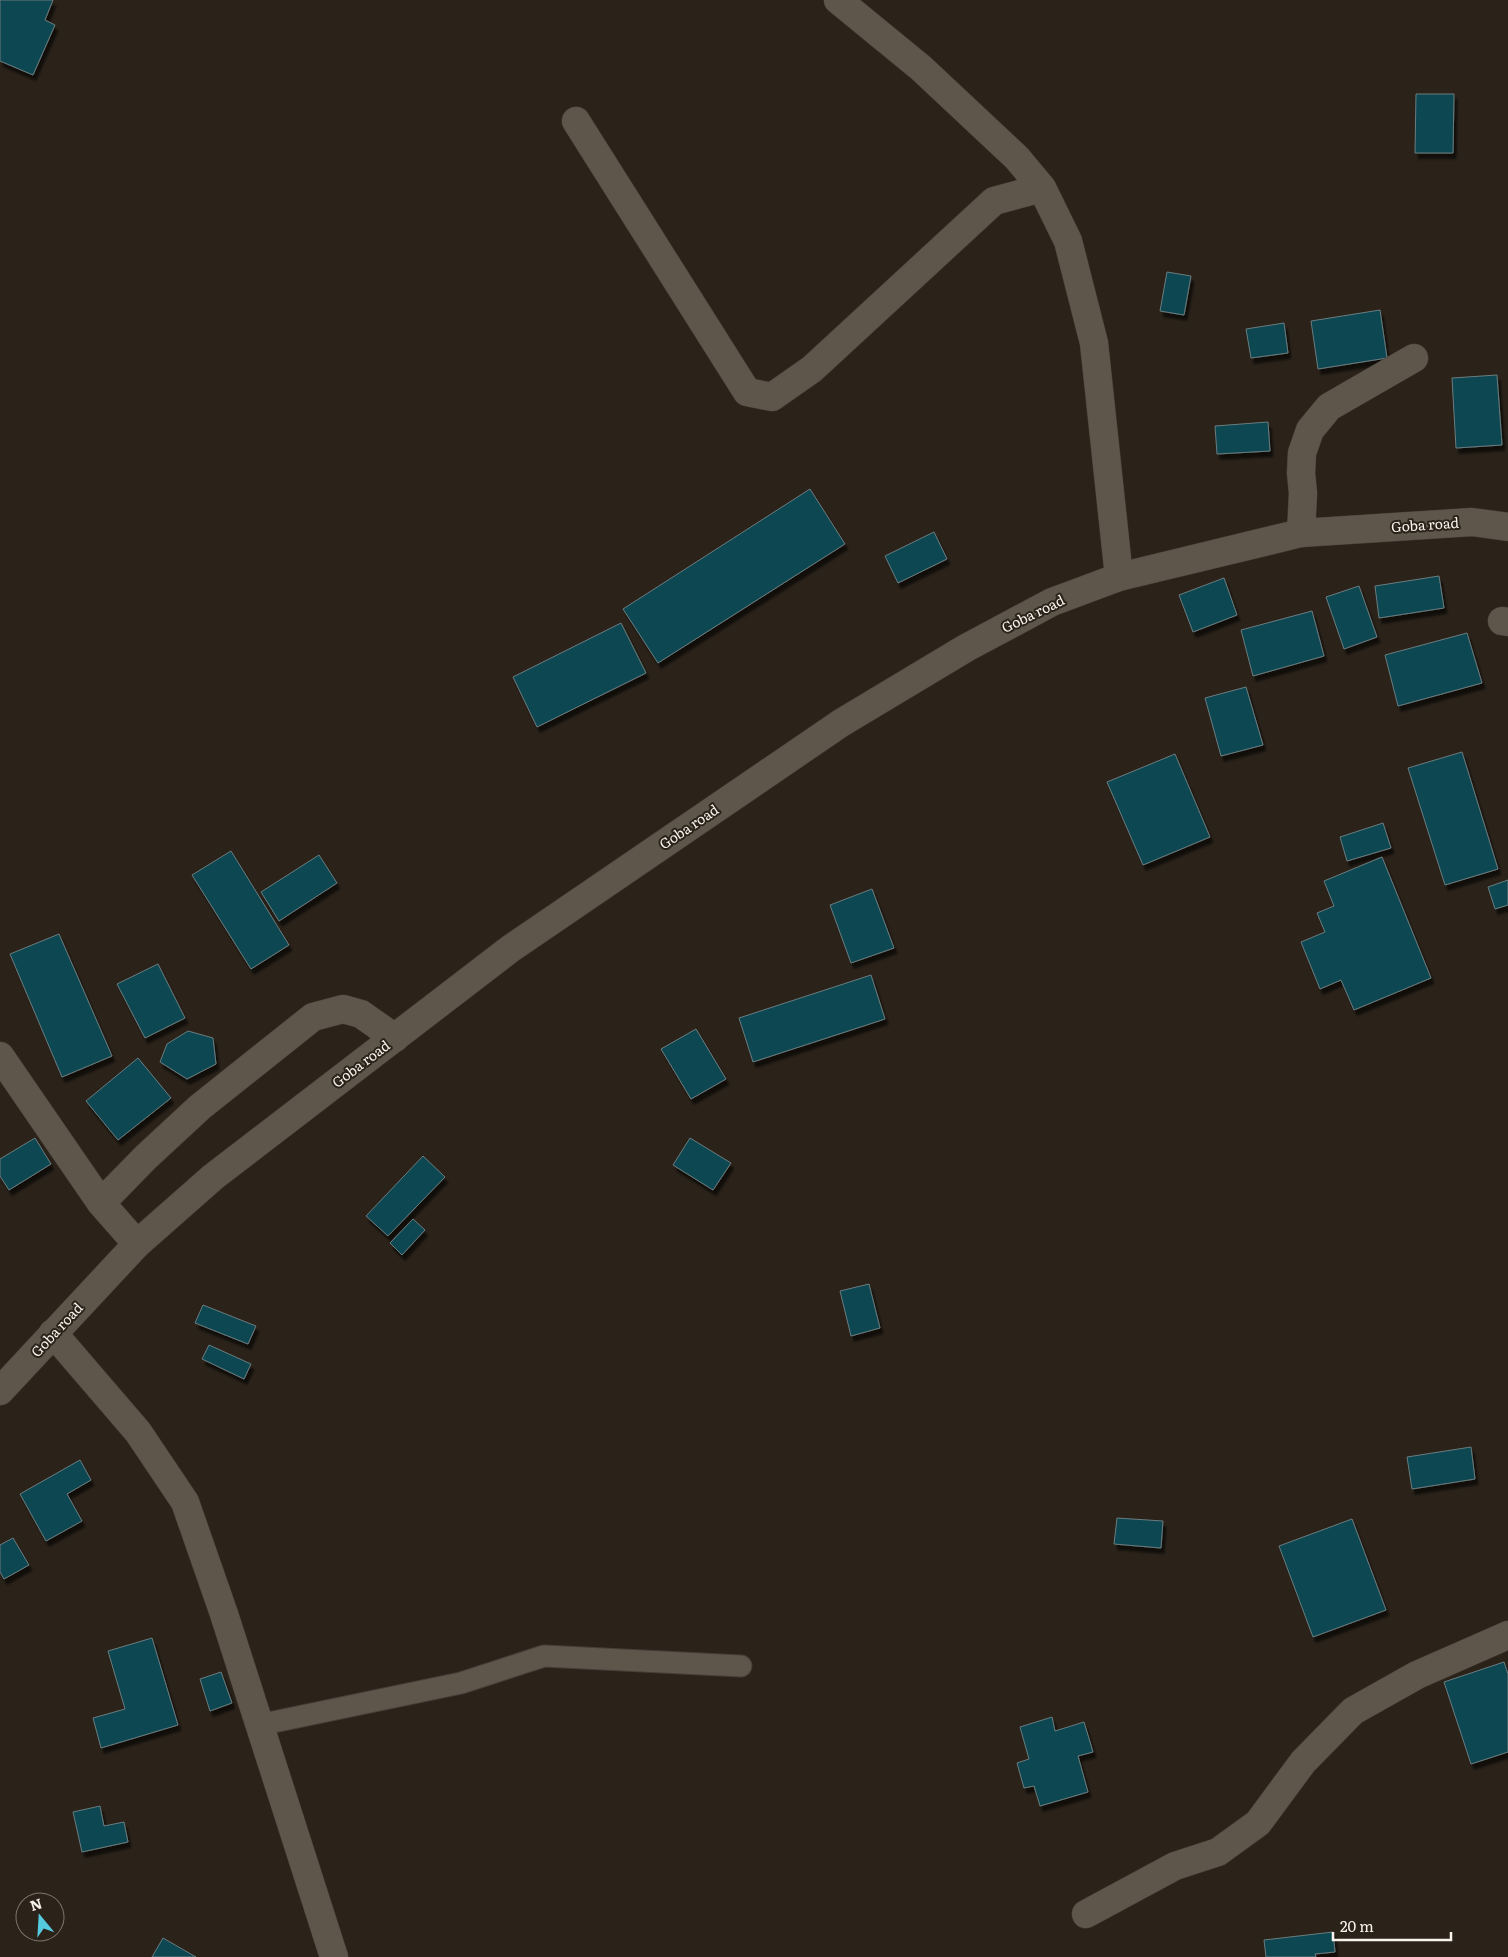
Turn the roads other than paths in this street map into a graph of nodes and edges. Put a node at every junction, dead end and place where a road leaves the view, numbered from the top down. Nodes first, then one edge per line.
1 (838, 0) edge
2 (576, 121) dead end
3 (1042, 188) junction
4 (1414, 358) dead end
5 (1508, 527) edge
6 (1302, 533) junction
7 (1119, 577) junction
8 (395, 1038) junction
9 (0, 1056) edge
10 (102, 1203) junction
11 (137, 1244) junction
12 (53, 1333) junction
13 (0, 1390) edge
14 (1508, 1635) edge
15 (741, 1666) dead end
16 (259, 1725) junction
17 (1086, 1914) dead end
18 (334, 1957) edge

1 - 3 street
2 - 3 street
3 - 7 street
4 - 6 street
5 - 6 street, Goba road
6 - 7 street, Goba road
7 - 8 street, Goba road
8 - 10 street
8 - 11 street, Goba road
9 - 10 street
10 - 11 street
11 - 12 street, Goba road
12 - 13 street, Goba road
12 - 16 street
14 - 17 street
15 - 16 lane
16 - 18 street

